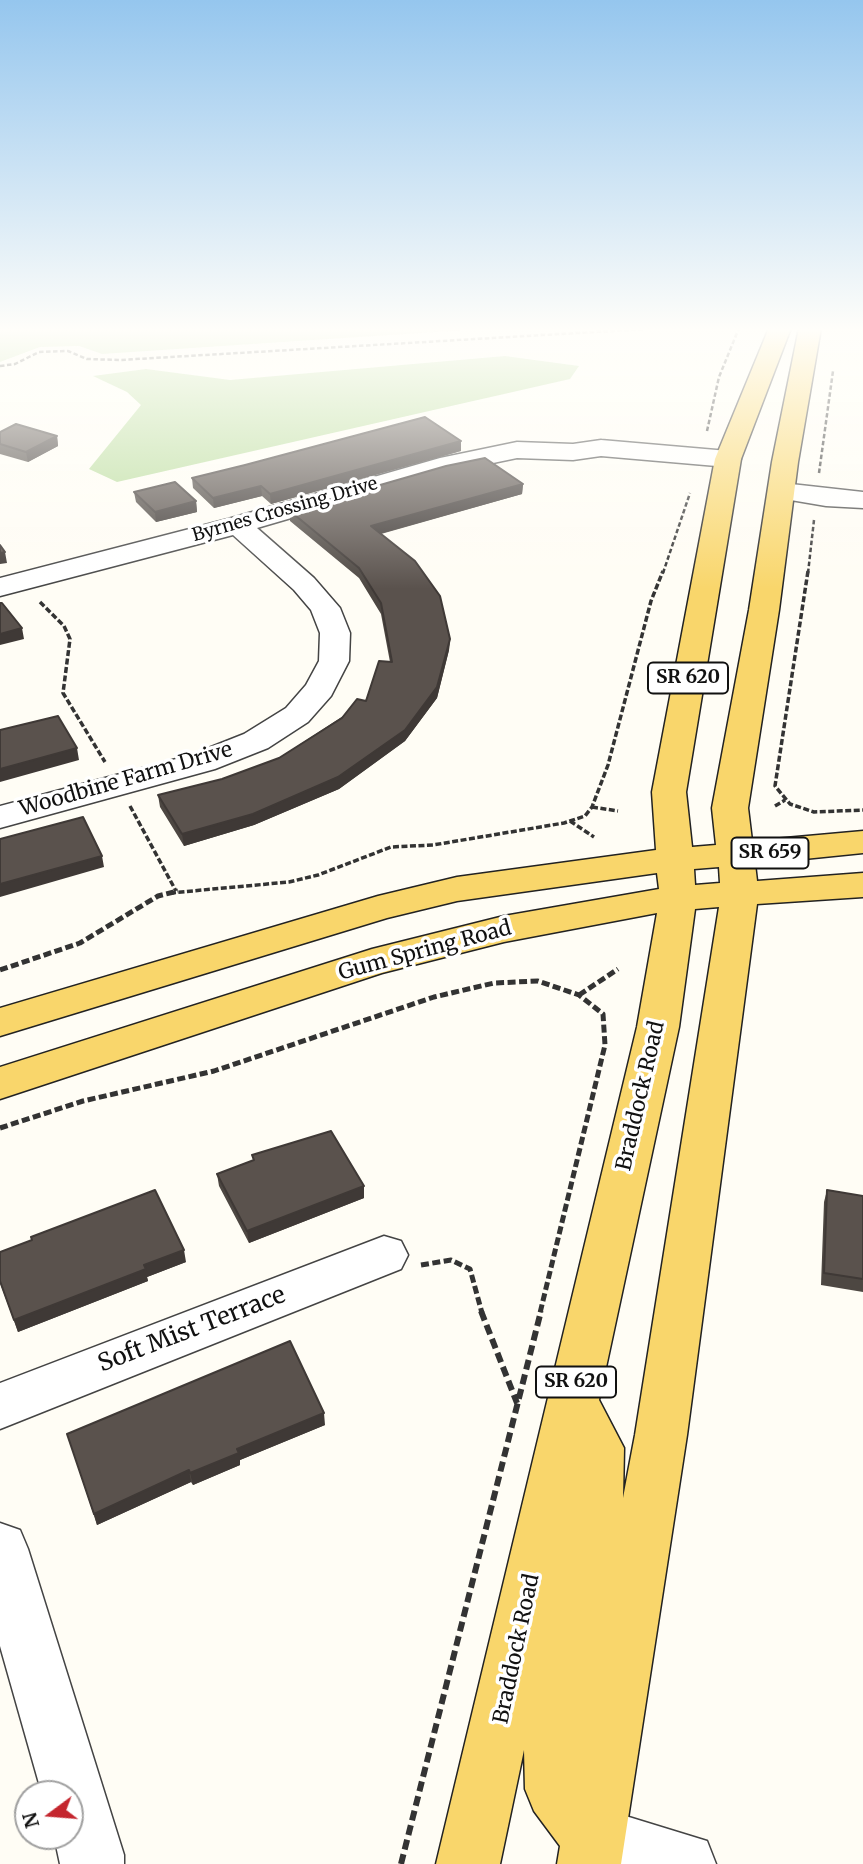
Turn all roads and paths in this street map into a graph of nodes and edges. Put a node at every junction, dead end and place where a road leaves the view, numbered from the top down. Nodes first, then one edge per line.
1 (719, 415) edge
2 (740, 415) edge
3 (763, 415) edge
4 (795, 415) edge
5 (827, 415) edge
6 (720, 458) junction
7 (818, 479) dead end
8 (692, 485) dead end
9 (782, 491) junction
10 (863, 500) edge
11 (820, 515) dead end
12 (238, 525) junction
13 (10, 584) edge
14 (120, 786) junction
15 (785, 800) junction
16 (775, 806) dead end
17 (592, 807) junction
18 (863, 810) edge
19 (618, 811) dead end
20 (0, 817) edge
21 (570, 821) junction
22 (594, 837) dead end
23 (863, 842) edge
24 (737, 874) junction
25 (677, 879) junction
26 (863, 885) edge
27 (176, 891) junction
28 (618, 969) dead end
29 (0, 970) edge
30 (579, 995) junction
31 (0, 1022) edge
32 (0, 1083) edge
33 (0, 1128) edge
34 (398, 1262) joint
35 (545, 1402) junction
36 (0, 1405) edge
37 (0, 1549) edge
38 (591, 1851) edge
39 (92, 1864) edge
40 (401, 1864) edge
41 (468, 1864) edge
42 (684, 1864) edge

1 - 6 path
2 - 6 main road, Braddock Road / SR 620
3 - 9 main road
4 - 9 main road, SR 620
5 - 7 path
6 - 12 street, Byrnes Crossing Drive
6 - 25 main road, Braddock Road / SR 620
8 - 17 path
9 - 10 street
9 - 24 main road, SR 620
11 - 15 path
12 - 13 street, Byrnes Crossing Drive
12 - 14 street, Woodbine Farm Drive
13 - 14 path
14 - 20 street, Woodbine Farm Drive
14 - 27 path
15 - 16 path
15 - 18 path
17 - 19 path
17 - 21 path
21 - 22 path
21 - 27 path
23 - 24 main road, Gum Spring Road / SR 659
24 - 25 main road, Gum Spring Road / SR 659
24 - 26 main road, Gum Spring Road / SR 659
24 - 38 main road
25 - 31 main road, Gum Spring Road / SR 659
25 - 32 main road, Gum Spring Road / SR 659
25 - 35 main road, Braddock Road / SR 620
27 - 29 path
28 - 30 path
30 - 33 path
30 - 35 path
34 - 35 path
34 - 36 street, Soft Mist Terrace
35 - 38 main road
35 - 40 path
35 - 41 main road, Braddock Road / SR 620
37 - 39 street
38 - 42 street

